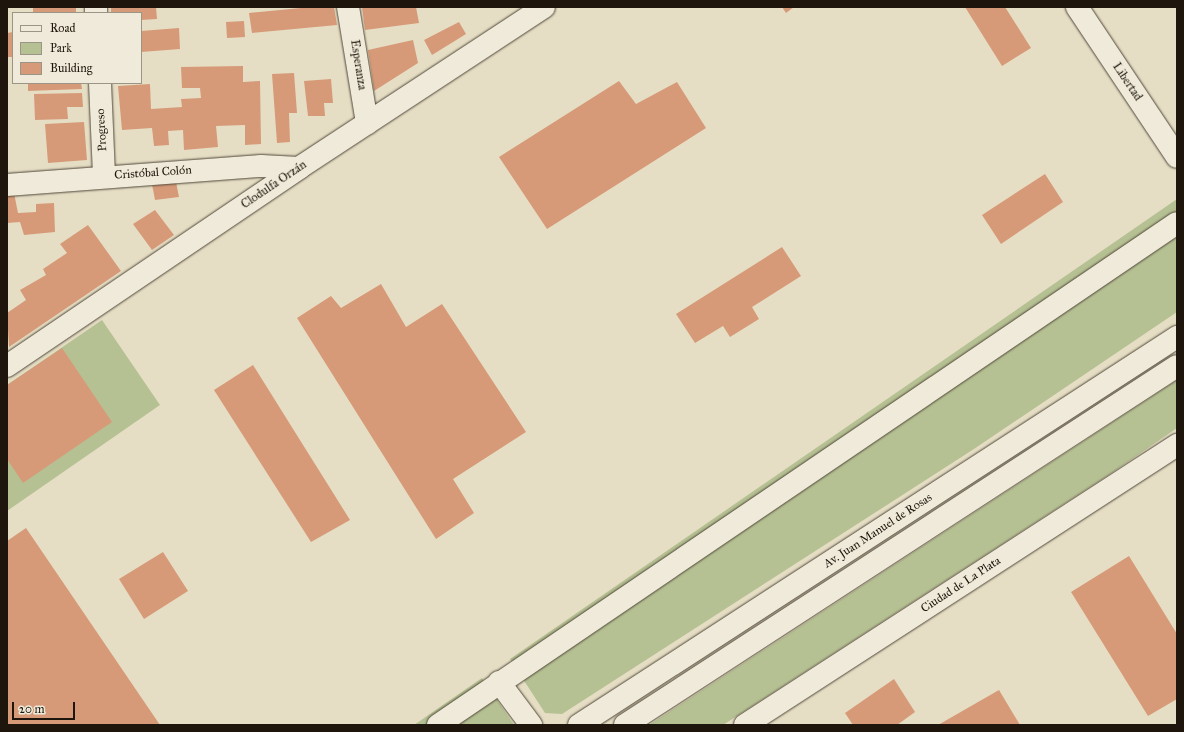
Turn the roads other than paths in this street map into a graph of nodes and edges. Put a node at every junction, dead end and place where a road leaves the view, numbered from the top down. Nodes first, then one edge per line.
1 (348, 7) edge
2 (544, 7) edge
3 (1076, 7) edge
4 (100, 84) edge
5 (367, 123) junction
6 (1177, 157) edge
7 (299, 168) junction
8 (104, 176) junction
9 (7, 185) edge
10 (1177, 223) edge
11 (1177, 337) edge
12 (7, 366) edge
13 (1177, 366) edge
14 (1177, 445) edge
15 (499, 682) junction
16 (438, 725) edge
17 (531, 725) edge
18 (579, 725) edge
19 (626, 725) edge
20 (745, 725) edge

1 - 5 street, Esperanza
2 - 5 street, Clodulfa Orzán
3 - 6 street, Libertad
4 - 8 street, Progreso
5 - 7 street, Clodulfa Orzán
7 - 8 street, Cristóbal Colón
7 - 12 street, Clodulfa Orzán
8 - 9 street, Cristóbal Colón
10 - 15 street
11 - 18 street, Av. Juan Manuel de Rosas
13 - 19 street, Av. Juan Manuel de Rosas
14 - 20 street, Ciudad de La Plata
15 - 16 street
15 - 17 street

